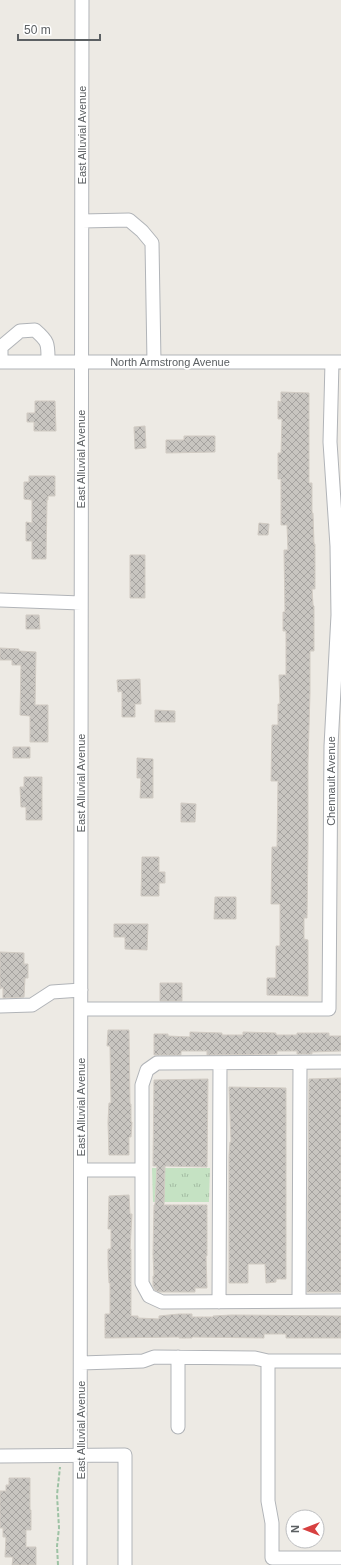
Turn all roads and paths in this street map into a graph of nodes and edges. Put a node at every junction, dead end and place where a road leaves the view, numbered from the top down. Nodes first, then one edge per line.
1 (82, 0) edge
2 (82, 221) junction
3 (1, 362) edge
4 (48, 362) junction
5 (82, 362) junction
6 (154, 362) junction
7 (336, 362) edge
8 (0, 600) edge
9 (81, 603) junction
10 (336, 806) edge
11 (81, 990) junction
12 (0, 1006) edge
13 (81, 1009) junction
14 (300, 1062) junction
15 (341, 1062) edge
16 (220, 1063) junction
17 (81, 1170) junction
18 (142, 1170) junction
19 (299, 1301) junction
20 (341, 1301) edge
21 (219, 1302) junction
22 (178, 1358) junction
23 (268, 1361) junction
24 (341, 1361) edge
25 (81, 1363) junction
26 (178, 1427) dead end
27 (0, 1456) edge
28 (81, 1456) junction
29 (60, 1470) dead end
30 (335, 1560) edge
31 (58, 1565) edge
32 (80, 1565) edge
33 (125, 1565) edge

1 - 2 street, East Alluvial Avenue
2 - 5 street, East Alluvial Avenue
2 - 6 street
3 - 4 street, North Armstrong Avenue
3 - 4 street
4 - 5 street, North Armstrong Avenue
5 - 6 street, North Armstrong Avenue
5 - 9 street, East Alluvial Avenue
6 - 7 street, North Armstrong Avenue
7 - 10 street, Chennault Avenue
8 - 9 street
9 - 11 street, East Alluvial Avenue
10 - 13 street, Chennault Avenue
11 - 12 street
11 - 13 street, East Alluvial Avenue
13 - 17 street, East Alluvial Avenue
14 - 15 street
14 - 16 street
14 - 19 street
16 - 18 street
16 - 21 street
17 - 18 street
17 - 25 street, East Alluvial Avenue
18 - 21 street
19 - 20 street
19 - 21 street
22 - 23 street
22 - 25 street
22 - 26 street
23 - 24 street
23 - 30 street
25 - 28 street, East Alluvial Avenue
27 - 28 street
28 - 32 street, East Alluvial Avenue
28 - 33 street
29 - 31 path

